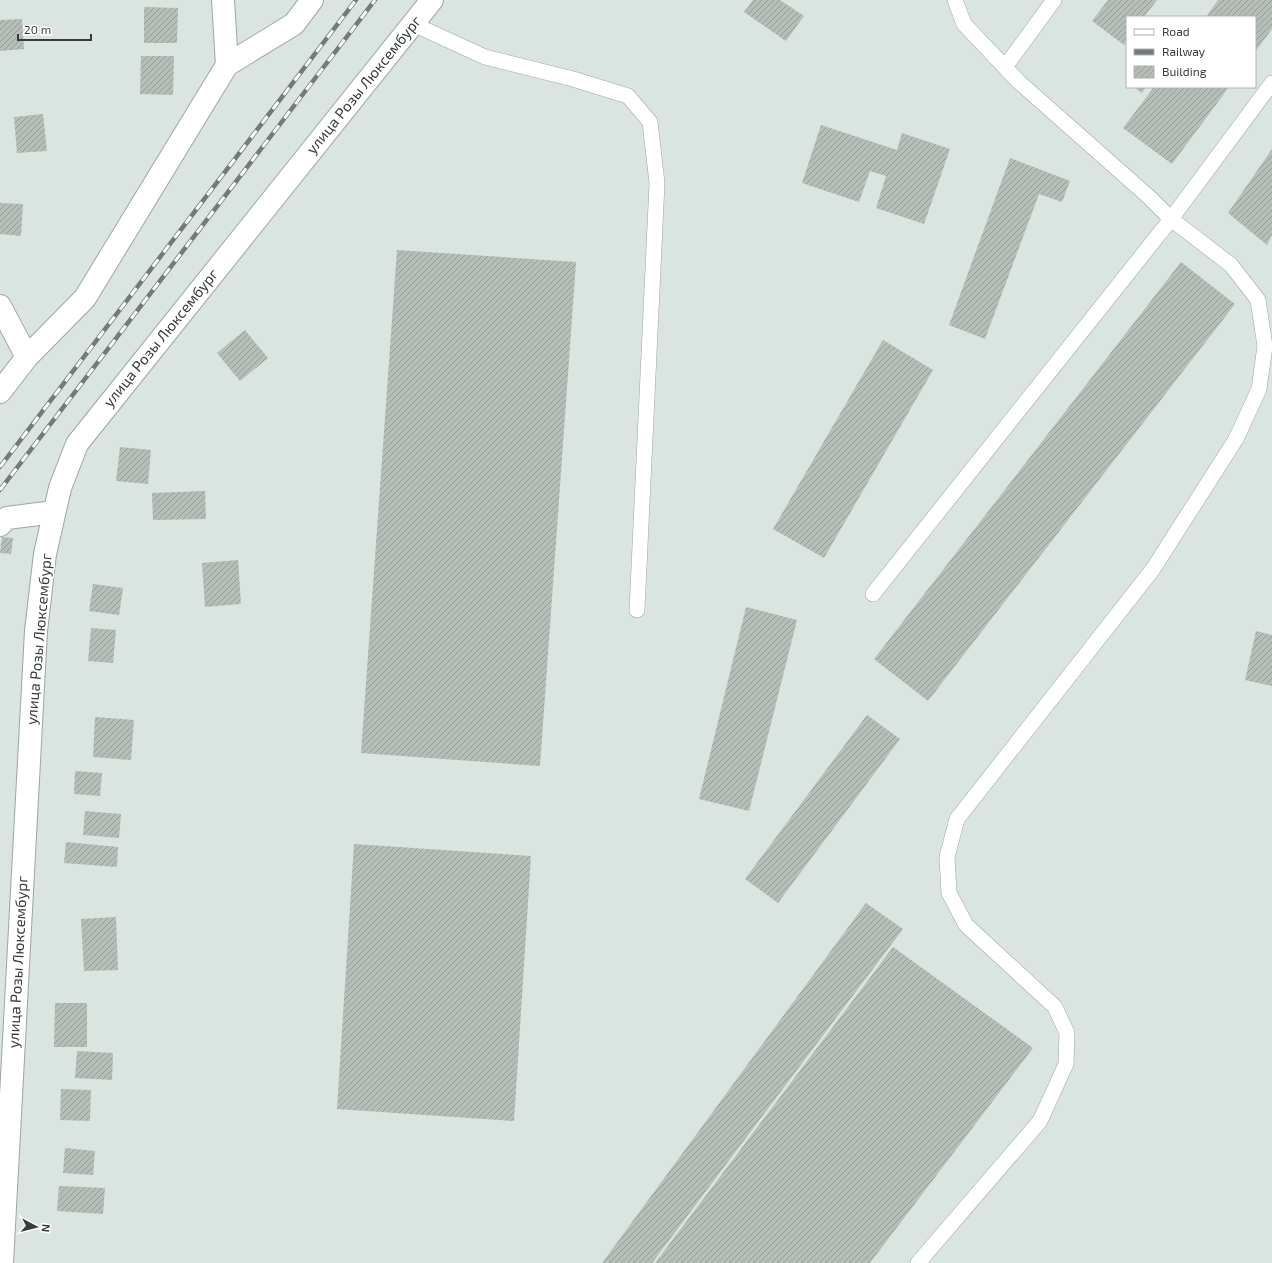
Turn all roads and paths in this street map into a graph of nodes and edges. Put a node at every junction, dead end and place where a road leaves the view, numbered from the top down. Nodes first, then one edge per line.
1 (223, 0) edge
2 (312, 0) edge
3 (432, 0) edge
4 (956, 0) edge
5 (1054, 0) edge
6 (413, 24) junction
7 (228, 65) junction
8 (1005, 67) junction
9 (1272, 83) edge
10 (1171, 219) junction
11 (0, 306) edge
12 (27, 358) junction
13 (0, 392) edge
14 (54, 512) junction
15 (0, 526) edge
16 (873, 594) dead end
17 (637, 610) dead end
18 (2, 1263) edge
19 (918, 1263) edge

1 - 7 main road
2 - 7 main road
3 - 6 main road, улица Розы Люксембург
4 - 8 lane
5 - 8 lane
6 - 14 main road, улица Розы Люксембург
6 - 17 lane
7 - 12 main road
8 - 10 lane
9 - 10 lane
10 - 16 lane
10 - 19 lane
11 - 12 main road
12 - 13 main road
14 - 15 main road
14 - 18 main road, улица Розы Люксембург

